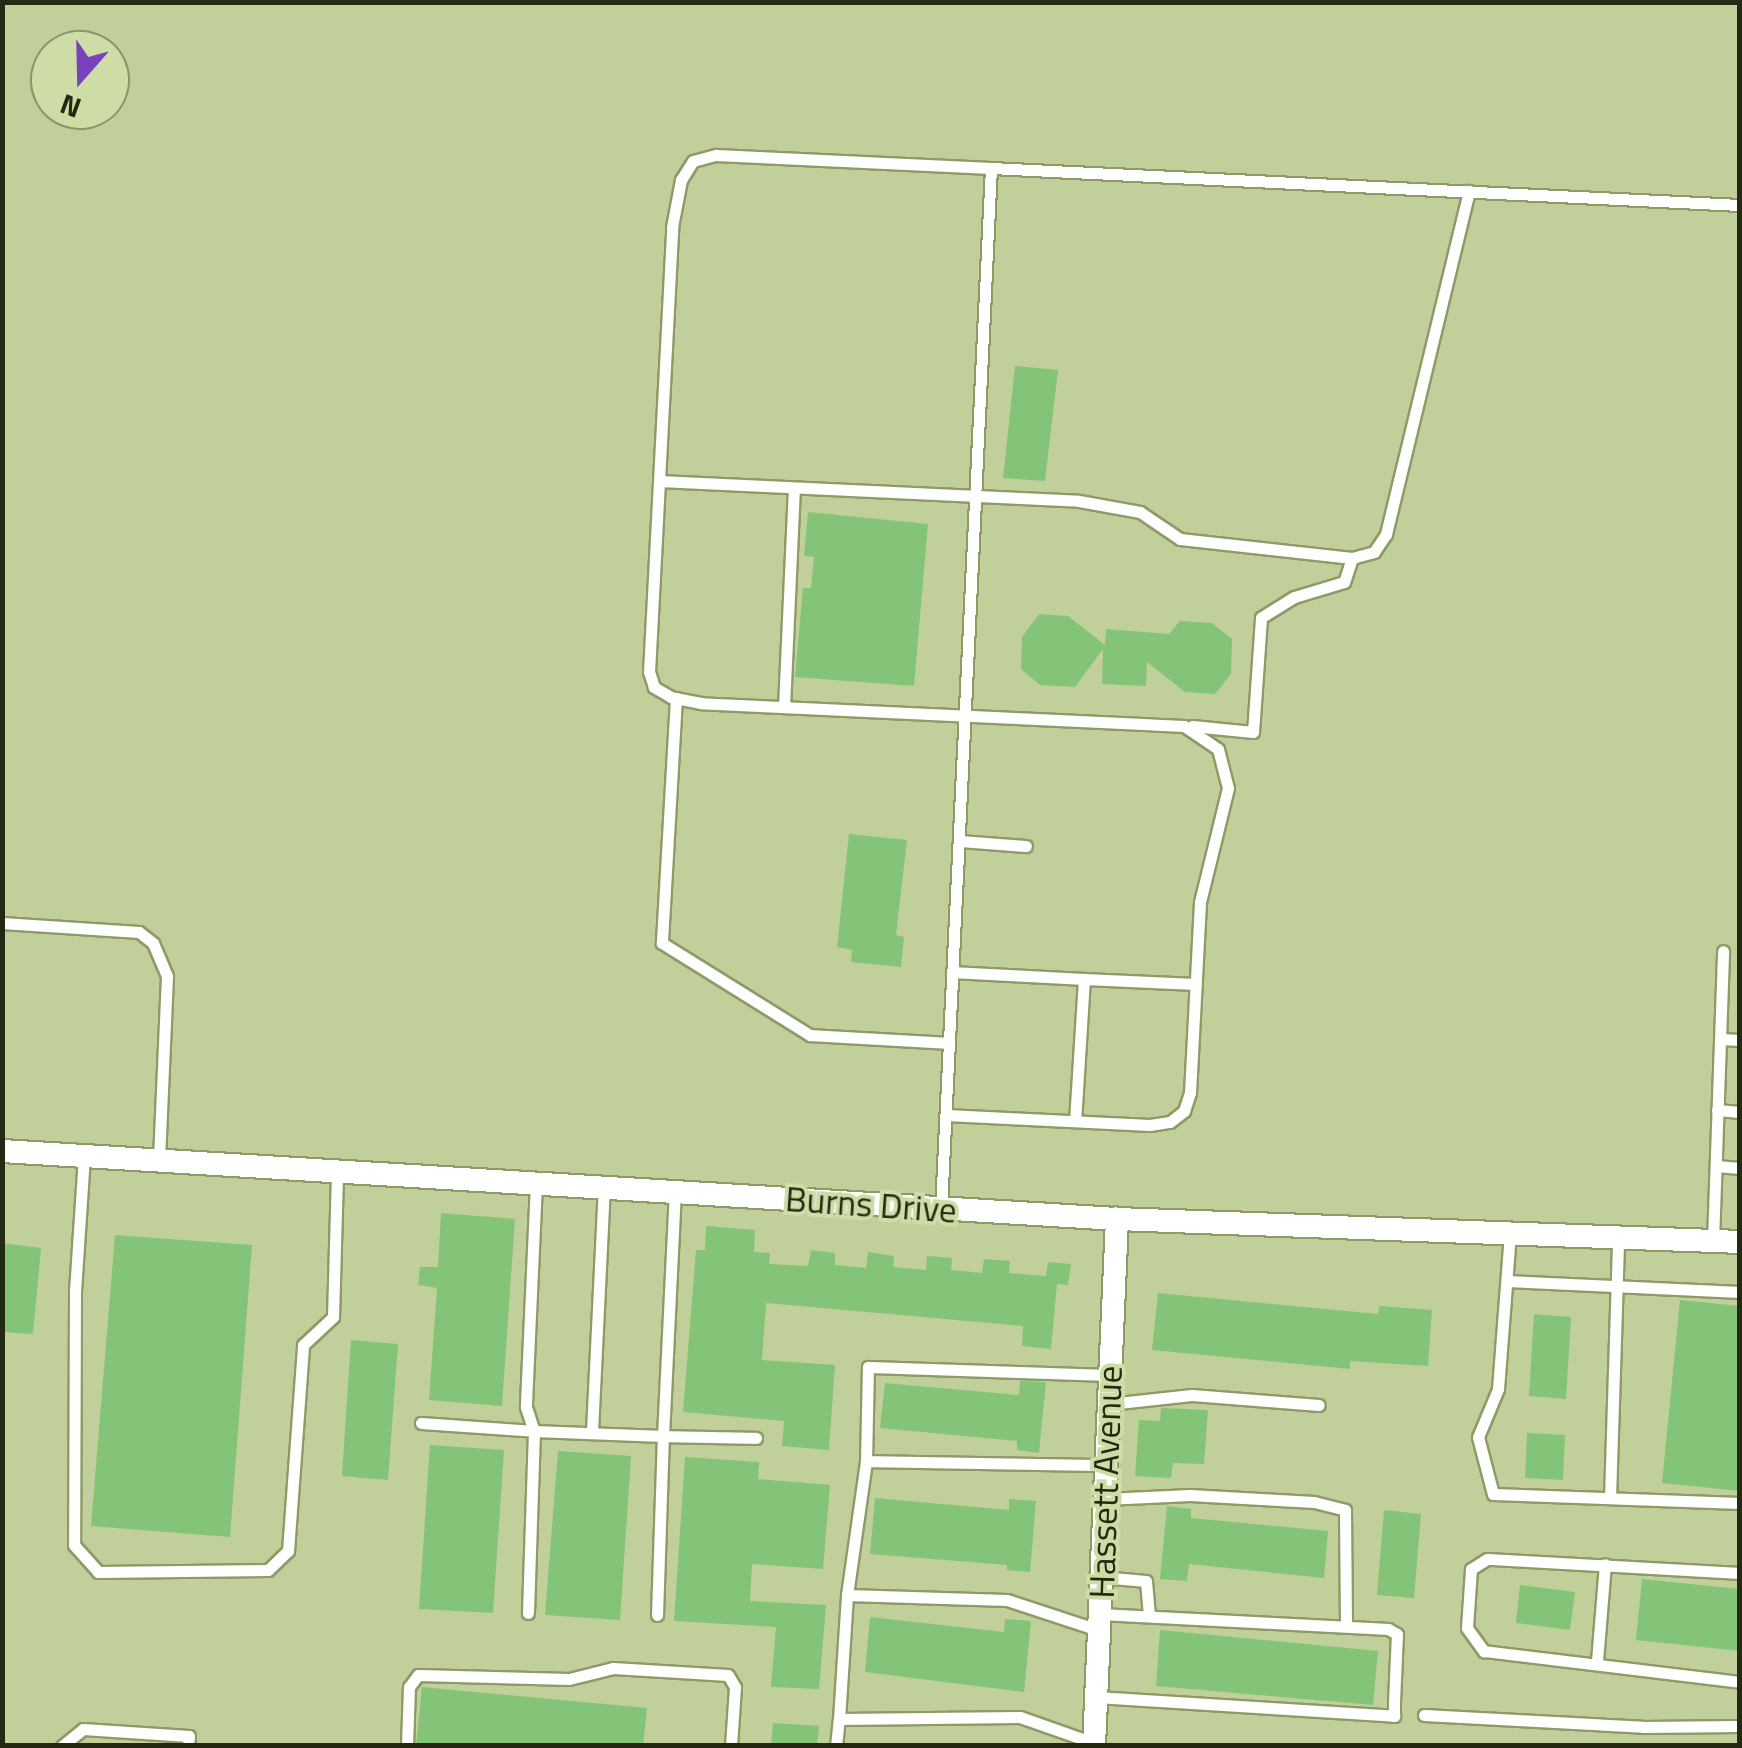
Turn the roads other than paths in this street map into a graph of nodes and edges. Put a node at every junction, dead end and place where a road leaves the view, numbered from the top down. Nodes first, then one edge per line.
1 (991, 168) junction
2 (1469, 192) junction
3 (1740, 204) edge
4 (659, 481) junction
5 (794, 488) junction
6 (976, 497) junction
7 (1352, 558) junction
8 (676, 698) junction
9 (784, 707) junction
10 (965, 716) junction
11 (1184, 726) junction
12 (959, 841) junction
13 (1026, 846) dead end
14 (2, 923) edge
15 (1722, 951) dead end
16 (952, 972) junction
17 (1084, 979) junction
18 (1196, 984) junction
19 (1720, 1039) junction
20 (1740, 1040) edge
21 (949, 1044) junction
22 (1718, 1110) junction
23 (1740, 1112) edge
24 (946, 1115) junction
25 (1075, 1121) junction
26 (2, 1151) edge
27 (84, 1156) junction
28 (159, 1160) junction
29 (1716, 1166) junction
30 (1740, 1168) edge
31 (337, 1171) junction
32 (536, 1183) junction
33 (604, 1188) junction
34 (675, 1192) junction
35 (941, 1208) junction
36 (1117, 1219) junction
37 (1510, 1234) junction
38 (1618, 1238) junction
39 (1713, 1241) junction
40 (1740, 1242) edge
41 (1506, 1280) junction
42 (1617, 1286) junction
43 (1740, 1292) edge
44 (1110, 1376) junction
45 (1109, 1404) junction
46 (1319, 1405) dead end
47 (421, 1423) dead end
48 (534, 1431) junction
49 (592, 1432) junction
50 (663, 1436) junction
51 (756, 1438) dead end
52 (866, 1462) junction
53 (1106, 1465) junction
54 (1610, 1498) junction
55 (1105, 1500) junction
56 (1740, 1503) edge
57 (1605, 1564) junction
58 (1740, 1573) edge
59 (1101, 1577) junction
60 (847, 1595) junction
61 (528, 1613) dead end
62 (657, 1614) dead end
63 (1156, 1616) junction
64 (1099, 1622) junction
65 (1346, 1626) junction
66 (1597, 1661) junction
67 (1740, 1682) edge
68 (1096, 1697) junction
69 (1424, 1715) dead end
70 (839, 1719) junction
71 (1740, 1726) edge
72 (1094, 1744) edge
73 (62, 1746) edge
74 (188, 1746) edge
75 (406, 1746) edge
76 (731, 1746) edge
77 (836, 1746) edge

1 - 2 lane
1 - 4 lane
1 - 6 lane
2 - 3 lane
2 - 7 lane
4 - 5 lane
4 - 8 lane
5 - 6 lane
5 - 9 lane
6 - 7 lane
6 - 10 lane
7 - 11 lane
8 - 9 lane
8 - 21 lane
9 - 10 lane
10 - 11 lane
10 - 12 lane
11 - 18 lane
12 - 13 lane
12 - 16 lane
14 - 28 lane
15 - 19 lane
16 - 17 lane
16 - 21 lane
17 - 18 lane
17 - 25 lane
18 - 25 lane
19 - 20 lane
19 - 22 lane
21 - 24 lane
22 - 23 lane
22 - 29 lane
24 - 25 lane
24 - 35 lane
26 - 27 street, Burns Drive
27 - 28 street, Burns Drive
27 - 31 lane
28 - 31 street, Burns Drive
29 - 30 lane
29 - 39 lane
31 - 32 street, Burns Drive
32 - 33 street, Burns Drive
32 - 48 lane
33 - 34 street, Burns Drive
33 - 49 lane
34 - 35 street, Burns Drive
34 - 50 lane
35 - 36 street, Burns Drive
36 - 37 street, Burns Drive
36 - 44 street, Hassett Avenue
37 - 38 street, Burns Drive
37 - 41 lane
38 - 39 street, Burns Drive
38 - 42 lane
39 - 40 street, Burns Drive
41 - 42 lane
41 - 54 lane
42 - 43 lane
42 - 54 lane
44 - 45 street, Hassett Avenue
44 - 52 lane
45 - 46 lane
45 - 53 street, Hassett Avenue
47 - 48 lane
48 - 49 lane
48 - 61 lane
49 - 50 lane
50 - 51 lane
50 - 62 lane
52 - 53 lane
52 - 60 lane
53 - 55 street, Hassett Avenue
54 - 56 lane
55 - 59 street, Hassett Avenue
55 - 65 lane
57 - 58 lane
57 - 66 lane
57 - 66 lane
59 - 63 lane
59 - 64 street, Hassett Avenue
60 - 64 lane
60 - 70 lane
63 - 64 lane
63 - 65 lane
64 - 68 street, Hassett Avenue
65 - 68 lane
66 - 67 lane
68 - 72 street, Hassett Avenue
69 - 71 lane
70 - 72 lane
70 - 77 lane
73 - 74 lane
75 - 76 lane

